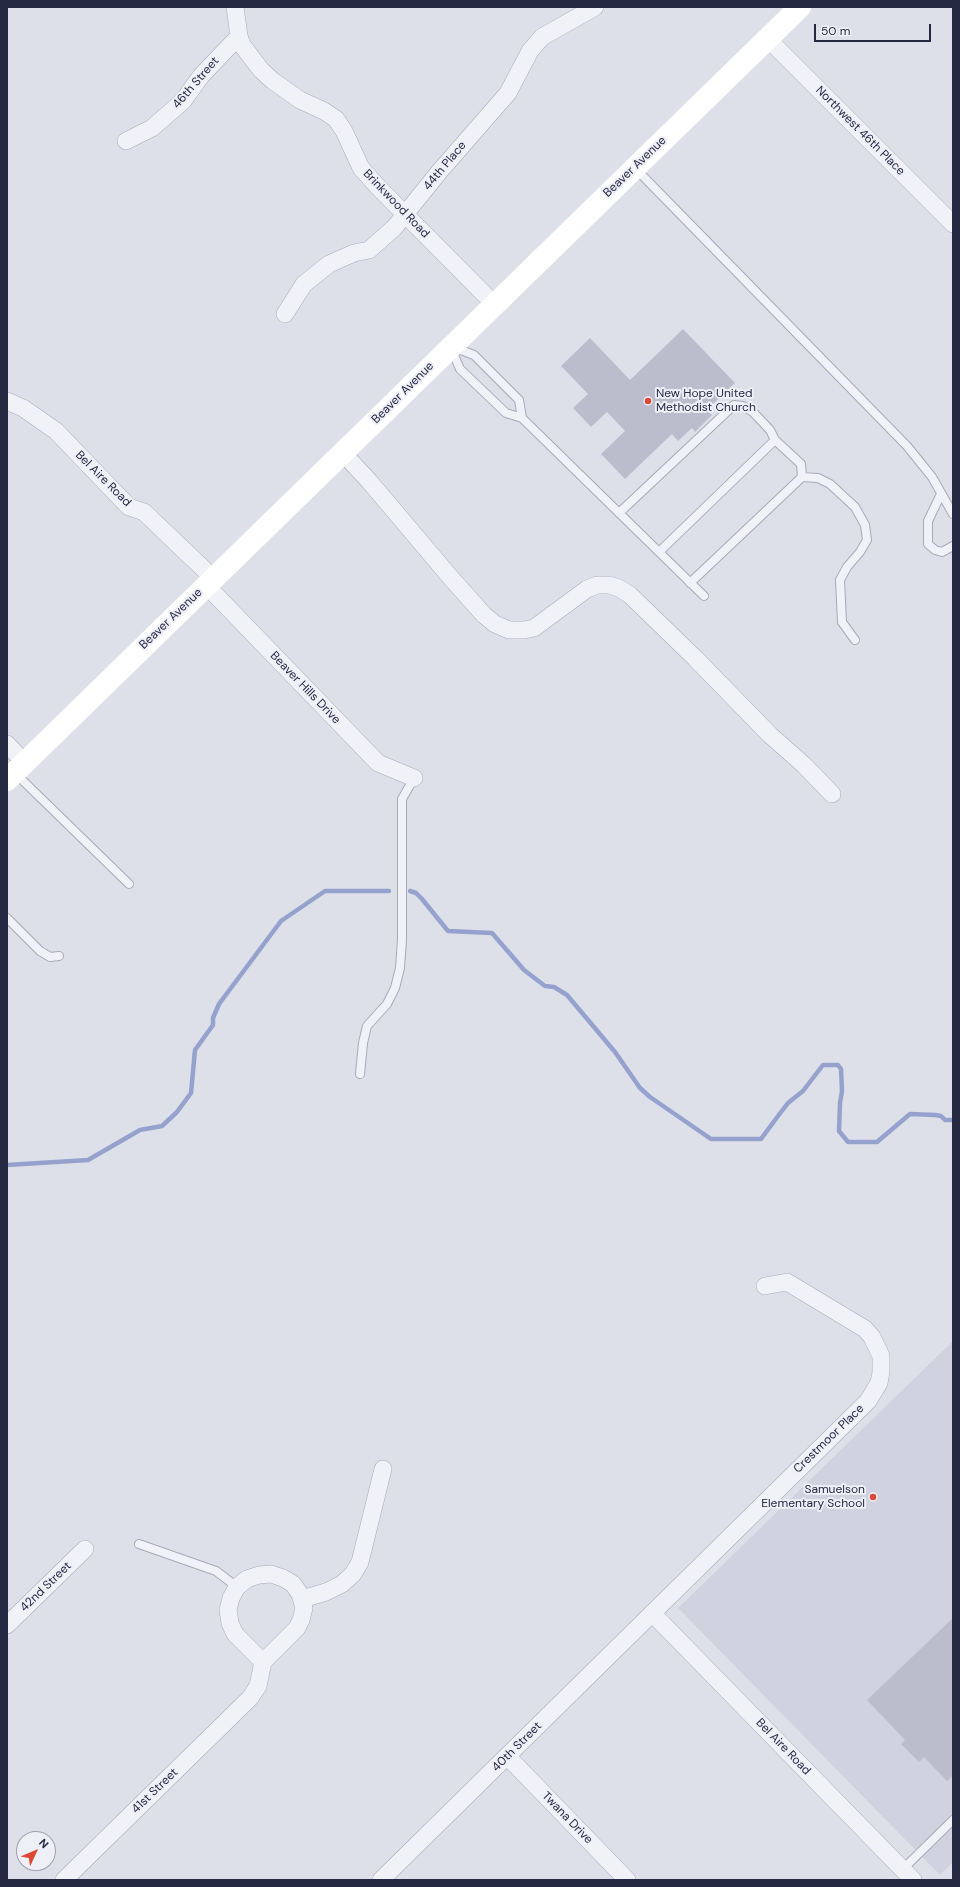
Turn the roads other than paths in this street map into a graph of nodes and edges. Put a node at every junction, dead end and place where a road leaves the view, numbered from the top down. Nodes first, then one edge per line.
1 (235, 7) edge
2 (594, 7) edge
3 (800, 7) edge
4 (239, 36) junction
5 (768, 39) junction
6 (126, 141) dead end
7 (635, 167) junction
8 (405, 214) junction
9 (953, 224) edge
10 (494, 304) junction
11 (286, 314) dead end
12 (450, 346) junction
13 (7, 401) edge
14 (522, 418) junction
15 (775, 440) junction
16 (342, 452) junction
17 (802, 477) junction
18 (941, 494) junction
19 (619, 513) junction
20 (953, 514) edge
21 (953, 546) edge
22 (659, 552) junction
23 (209, 582) junction
24 (690, 583) junction
25 (704, 596) dead end
26 (854, 640) dead end
27 (7, 744) edge
28 (15, 772) edge
29 (414, 778) joint
30 (832, 794) dead end
31 (129, 884) dead end
32 (7, 918) edge
33 (59, 956) dead end
34 (360, 1074) dead end
35 (765, 1286) dead end
36 (383, 1469) dead end
37 (139, 1544) dead end
38 (85, 1549) dead end
39 (238, 1587) junction
40 (302, 1599) junction
41 (652, 1613) junction
42 (7, 1626) edge
43 (263, 1662) junction
44 (507, 1756) junction
45 (953, 1820) edge
46 (908, 1875) edge
47 (64, 1880) edge
48 (381, 1880) edge
49 (628, 1880) edge

1 - 4 street
2 - 8 street, 44th Place
3 - 5 main road, Beaver Avenue
4 - 6 street, 46th Street
4 - 8 street, Brinkwood Road
5 - 7 main road, Beaver Avenue
5 - 9 street, Northwest 46th Place
7 - 10 main road, Beaver Avenue
7 - 18 lane
8 - 10 street, Brinkwood Road
8 - 11 street, 44th Place
10 - 12 main road, Beaver Avenue
12 - 14 lane
12 - 14 lane
12 - 16 main road, Beaver Avenue
13 - 23 street, Bel Aire Road
14 - 19 lane
15 - 17 lane
15 - 19 lane
15 - 22 lane
16 - 23 main road, Beaver Avenue
16 - 30 street
17 - 24 lane
17 - 26 lane
18 - 20 lane
18 - 21 lane
19 - 22 lane
22 - 24 lane
23 - 28 main road, Beaver Avenue
23 - 29 street, Beaver Hills Drive
24 - 25 lane
27 - 28 street
28 - 31 lane
29 - 34 lane
32 - 33 lane
35 - 41 street, Crestmoor Place
36 - 40 street
37 - 39 lane
38 - 42 street, 42nd Street
39 - 40 street
39 - 43 street
40 - 43 street
41 - 44 street, 40th Street
41 - 46 street, Bel Aire Road
43 - 47 street, 41st Street
44 - 48 street, 40th Street
44 - 49 street, Twana Drive
45 - 46 lane

